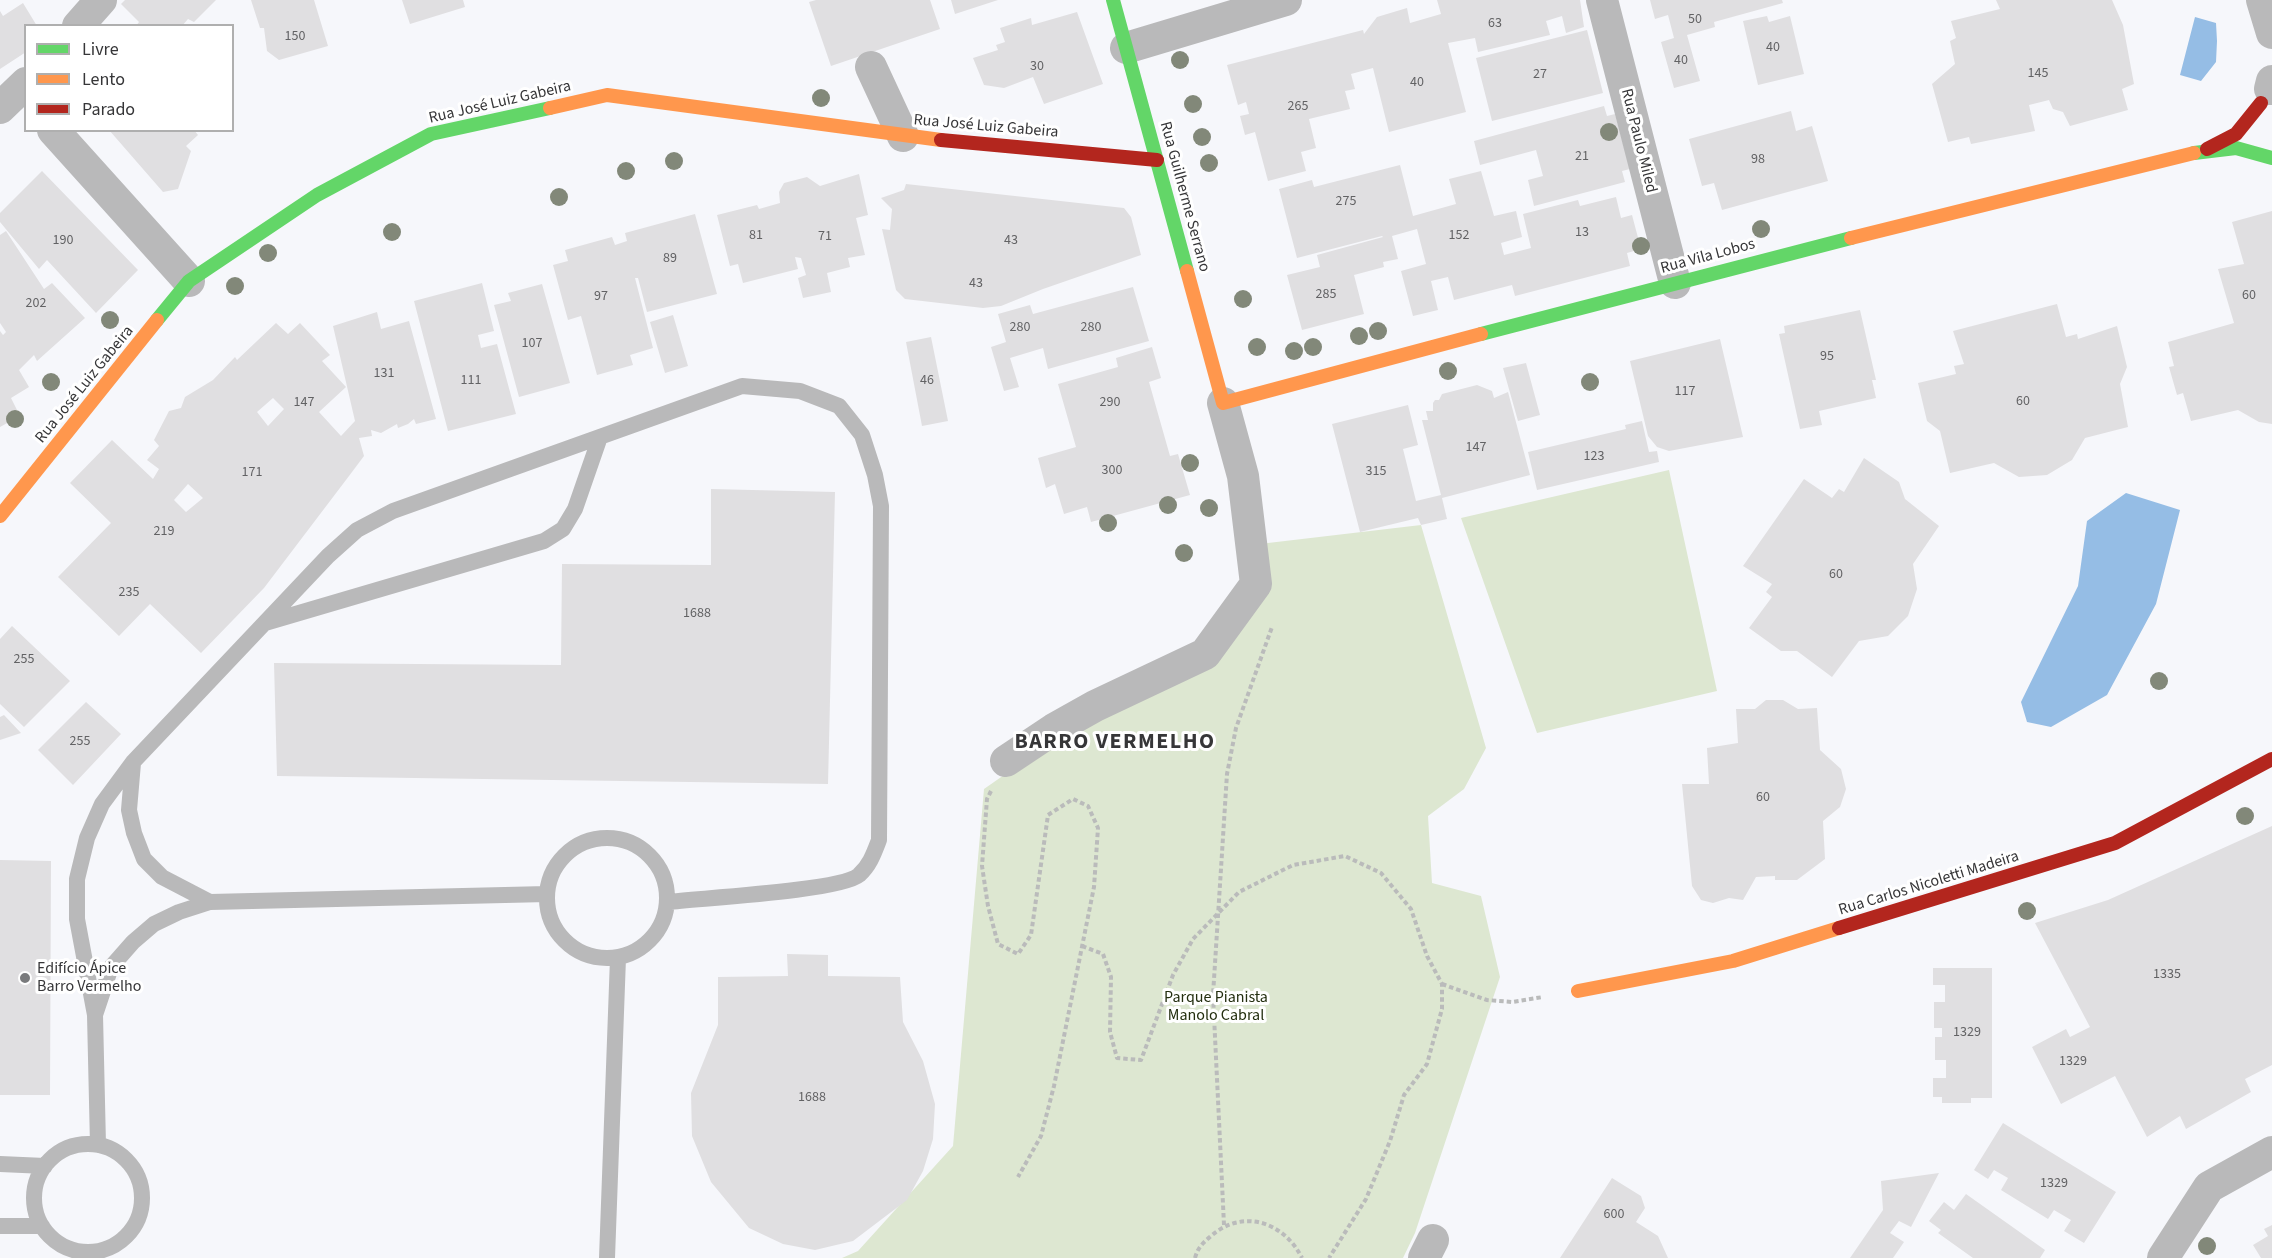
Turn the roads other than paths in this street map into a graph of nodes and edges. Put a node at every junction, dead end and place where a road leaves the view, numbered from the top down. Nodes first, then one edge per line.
1 (100, 0) edge
2 (1113, 0) edge
3 (1286, 0) edge
4 (1602, 0) edge
5 (2262, 0) edge
6 (80, 24) edge
7 (2272, 33) edge
8 (1126, 48) junction
9 (871, 67) dead end
10 (2269, 90) edge
11 (2259, 127) dead end
12 (55, 132) edge
13 (903, 136) junction
14 (2204, 151) junction
15 (2269, 151) edge
16 (1157, 160) junction
17 (189, 281) junction
18 (1675, 283) junction
19 (1223, 403) junction
20 (600, 437) junction
21 (0, 516) edge
22 (265, 623) junction
23 (2272, 759) edge
24 (1006, 760) road end
25 (133, 762) junction
26 (547, 894) junction
27 (210, 902) junction
28 (668, 902) junction
29 (618, 958) junction
30 (1578, 992) road end
31 (95, 1015) junction
32 (98, 1145) junction
33 (2272, 1152) edge
34 (0, 1164) edge
35 (45, 1166) junction
36 (0, 1226) edge
37 (42, 1226) junction
38 (59, 1251) edge
39 (93, 1255) edge
40 (607, 1258) edge
41 (2163, 1258) edge

1 - 6 street
2 - 8 street, Rua Guilherme Serrano
3 - 8 street
4 - 18 street, Rua Paulo Miled
5 - 7 street
8 - 16 street, Rua Guilherme Serrano
9 - 13 street
10 - 11 street
10 - 14 street, Rua Vila Lobos
12 - 17 street
13 - 16 street, Rua José Luiz Gabeira
13 - 17 street, Rua José Luiz Gabeira
14 - 15 street, Rua Vila Lobos
14 - 18 street, Rua Vila Lobos
16 - 19 street, Rua Guilherme Serrano
17 - 21 street, Rua José Luiz Gabeira
18 - 19 street, Rua Vila Lobos
19 - 24 street
20 - 22 lane
20 - 22 lane
20 - 28 lane
22 - 25 lane
23 - 30 street, Rua Carlos Nicoletti Madeira
25 - 27 lane
25 - 31 lane
26 - 27 lane
26 - 28 lane
26 - 29 lane
27 - 31 lane
28 - 29 lane
29 - 40 lane
31 - 32 lane
32 - 35 lane
32 - 39 lane
33 - 41 street
34 - 35 lane
35 - 37 lane
36 - 37 lane
37 - 38 lane
38 - 39 lane

